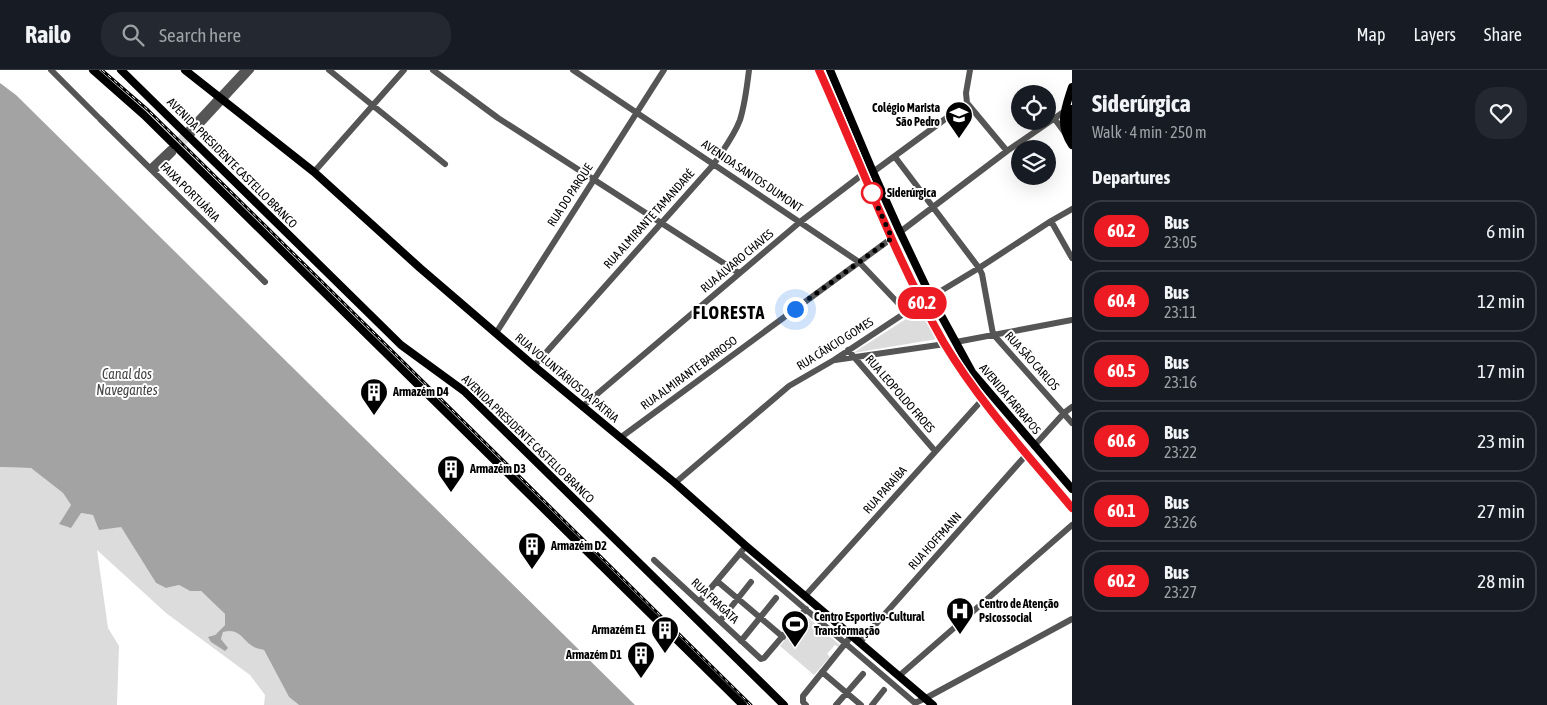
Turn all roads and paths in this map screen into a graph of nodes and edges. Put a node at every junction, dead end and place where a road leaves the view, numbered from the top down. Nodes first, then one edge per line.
1 (51, 70) edge
2 (93, 70) edge
3 (121, 70) edge
4 (185, 70) edge
5 (244, 70) edge
6 (251, 70) edge
7 (330, 70) edge
8 (404, 70) edge
9 (433, 70) edge
10 (573, 70) edge
11 (664, 70) edge
12 (749, 70) edge
13 (819, 70) edge
14 (830, 70) edge
15 (970, 70) edge
16 (1072, 87) edge
17 (222, 98) junction
18 (967, 103) junction
19 (373, 105) junction
20 (1068, 110) edge
21 (637, 112) junction
22 (1056, 117) edge
23 (1056, 120) edge
24 (1037, 130) edge
25 (189, 133) tunnel mouth
26 (1068, 133) edge
27 (1072, 146) edge
28 (172, 151) tunnel mouth
29 (1006, 151) junction
30 (895, 157) junction
31 (444, 164) dead end
32 (714, 164) junction
33 (152, 170) junction
34 (314, 172) junction
35 (873, 172) junction
36 (863, 174) junction
37 (594, 180) junction
38 (932, 206) junction
39 (1072, 209) edge
40 (1051, 221) junction
41 (800, 222) junction
42 (660, 223) junction
43 (900, 232) junction
44 (892, 238) junction
45 (1072, 258) edge
46 (859, 262) junction
47 (979, 268) junction
48 (739, 273) junction
49 (265, 282) dead end
50 (931, 297) junction
51 (922, 302) junction
52 (911, 309) junction
53 (1072, 320) edge
54 (496, 333) junction
55 (993, 334) junction
56 (956, 342) junction
57 (945, 344) junction
58 (848, 350) junction
59 (854, 358) junction
60 (834, 360) junction
61 (534, 366) junction
62 (982, 400) junction
63 (583, 406) junction
64 (1072, 407) edge
65 (1064, 413) junction
66 (1072, 422) edge
67 (620, 438) junction
68 (1034, 446) junction
69 (935, 451) junction
70 (1027, 454) junction
71 (675, 483) junction
72 (1072, 489) edge
73 (1072, 508) edge
74 (1072, 525) edge
75 (746, 546) junction
76 (740, 554) junction
77 (654, 560) dead end
78 (717, 581) junction
79 (751, 582) dead end
80 (805, 596) junction
81 (776, 598) dead end
82 (738, 599) junction
83 (700, 601) junction
84 (806, 609) junction
85 (760, 618) junction
86 (1072, 619) edge
87 (720, 621) junction
88 (852, 635) junction
89 (783, 637) junction
90 (741, 641) junction
91 (860, 642) junction
92 (846, 643) junction
93 (822, 672) junction
94 (863, 674) dead end
95 (899, 676) junction
96 (884, 690) dead end
97 (847, 693) junction
98 (926, 698) junction
99 (804, 702) edge
100 (914, 704) edge
101 (743, 705) edge
102 (784, 705) edge
103 (836, 705) edge
104 (861, 705) edge
105 (872, 705) edge
106 (933, 705) edge

1 - 33 street, FAIXA PORTUÁRIA
2 - 101 main road
3 - 102 main road, AVENIDA PRESIDENTE CASTELLO BRANCO
4 - 17 main road, RUA VOLUNTÁRIOS DA PÁTRIA
5 - 17 street
6 - 17 street
7 - 19 street
8 - 19 street
9 - 37 street
10 - 21 street, AVENIDA SANTOS DUMONT
11 - 21 street, RUA DO PARQUE
12 - 32 street, RUA ALMIRANTE TAMANDARÉ
13 - 36 main road, AVENIDA FARRAPOS
14 - 35 main road, AVENIDA FARRAPOS
15 - 18 street
16 - 20 main road
17 - 25 street
17 - 34 main road, RUA VOLUNTÁRIOS DA PÁTRIA
18 - 29 street
18 - 30 street
19 - 31 street
19 - 34 street
20 - 22 street
20 - 26 main road
21 - 32 street, AVENIDA SANTOS DUMONT
21 - 37 street, RUA DO PARQUE
23 - 26 street
24 - 29 street
26 - 27 main road
28 - 33 street
29 - 38 street
30 - 35 street
30 - 38 street, RUA SÃO CARLOS
32 - 41 street, AVENIDA SANTOS DUMONT
32 - 42 street, RUA ALMIRANTE TAMANDARÉ
33 - 49 street, FAIXA PORTUÁRIA
34 - 54 main road, RUA VOLUNTÁRIOS DA PÁTRIA
35 - 43 main road, AVENIDA FARRAPOS
36 - 41 street, RUA ÁLVARO CHAVES
36 - 44 main road, AVENIDA FARRAPOS
37 - 42 street
37 - 54 street, RUA DO PARQUE
38 - 43 street
38 - 47 street, RUA SÃO CARLOS
39 - 40 street, RUA CÂNCIO GOMES
40 - 45 street
40 - 47 street, RUA CÂNCIO GOMES
41 - 46 street, AVENIDA SANTOS DUMONT
41 - 48 street, RUA ÁLVARO CHAVES
42 - 48 street
42 - 61 street, RUA ALMIRANTE TAMANDARÉ
43 - 50 main road, AVENIDA FARRAPOS
44 - 46 street, RUA ALMIRANTE BARROSO
44 - 51 main road, AVENIDA FARRAPOS
46 - 52 street, AVENIDA SANTOS DUMONT
46 - 67 street, RUA ALMIRANTE BARROSO
47 - 50 street, RUA CÂNCIO GOMES
47 - 55 street, RUA SÃO CARLOS
48 - 63 street, RUA ÁLVARO CHAVES
50 - 51 street, RUA CÂNCIO GOMES
50 - 56 main road, AVENIDA FARRAPOS
51 - 52 street, RUA CÂNCIO GOMES
51 - 57 main road, AVENIDA FARRAPOS
52 - 58 street, RUA CÂNCIO GOMES
53 - 55 street
54 - 61 main road, RUA VOLUNTÁRIOS DA PÁTRIA
55 - 56 street
55 - 65 street, RUA SÃO CARLOS
56 - 68 main road, AVENIDA FARRAPOS
57 - 59 street
57 - 62 main road, AVENIDA FARRAPOS
58 - 59 street, RUA LEOPOLDO FROES
58 - 60 street, RUA CÂNCIO GOMES
59 - 60 street
59 - 69 street, RUA LEOPOLDO FROES
60 - 71 street, RUA CÂNCIO GOMES
61 - 63 main road, RUA VOLUNTÁRIOS DA PÁTRIA
62 - 69 street, RUA PARAÍBA
62 - 70 main road, AVENIDA FARRAPOS
63 - 67 main road, RUA VOLUNTÁRIOS DA PÁTRIA
64 - 65 street
65 - 66 street, RUA SÃO CARLOS
65 - 68 street
67 - 71 main road, RUA VOLUNTÁRIOS DA PÁTRIA
68 - 72 main road, AVENIDA FARRAPOS
69 - 80 street, RUA PARAÍBA
70 - 73 main road, AVENIDA FARRAPOS
70 - 91 street, RUA HOFFMANN
71 - 75 main road, RUA VOLUNTÁRIOS DA PÁTRIA
74 - 95 street
75 - 76 street
75 - 80 main road, RUA VOLUNTÁRIOS DA PÁTRIA
76 - 78 street
76 - 84 street
77 - 83 street, RUA FRAGATA
78 - 82 street
78 - 83 street
79 - 82 street
80 - 88 main road, RUA VOLUNTÁRIOS DA PÁTRIA
81 - 85 street
82 - 85 street
82 - 87 street
83 - 87 street, RUA FRAGATA
84 - 89 street
84 - 92 street
85 - 89 street
85 - 90 street
86 - 98 street
87 - 90 street, RUA FRAGATA
88 - 91 main road, RUA VOLUNTÁRIOS DA PÁTRIA
88 - 92 street
89 - 90 street, RUA FRAGATA
91 - 95 main road, RUA VOLUNTÁRIOS DA PÁTRIA
92 - 93 street
92 - 100 street
93 - 97 street
93 - 99 street
94 - 97 street
95 - 98 main road, RUA VOLUNTÁRIOS DA PÁTRIA
96 - 105 street
97 - 103 street
97 - 104 street
98 - 100 street
98 - 106 main road, RUA VOLUNTÁRIOS DA PÁTRIA

